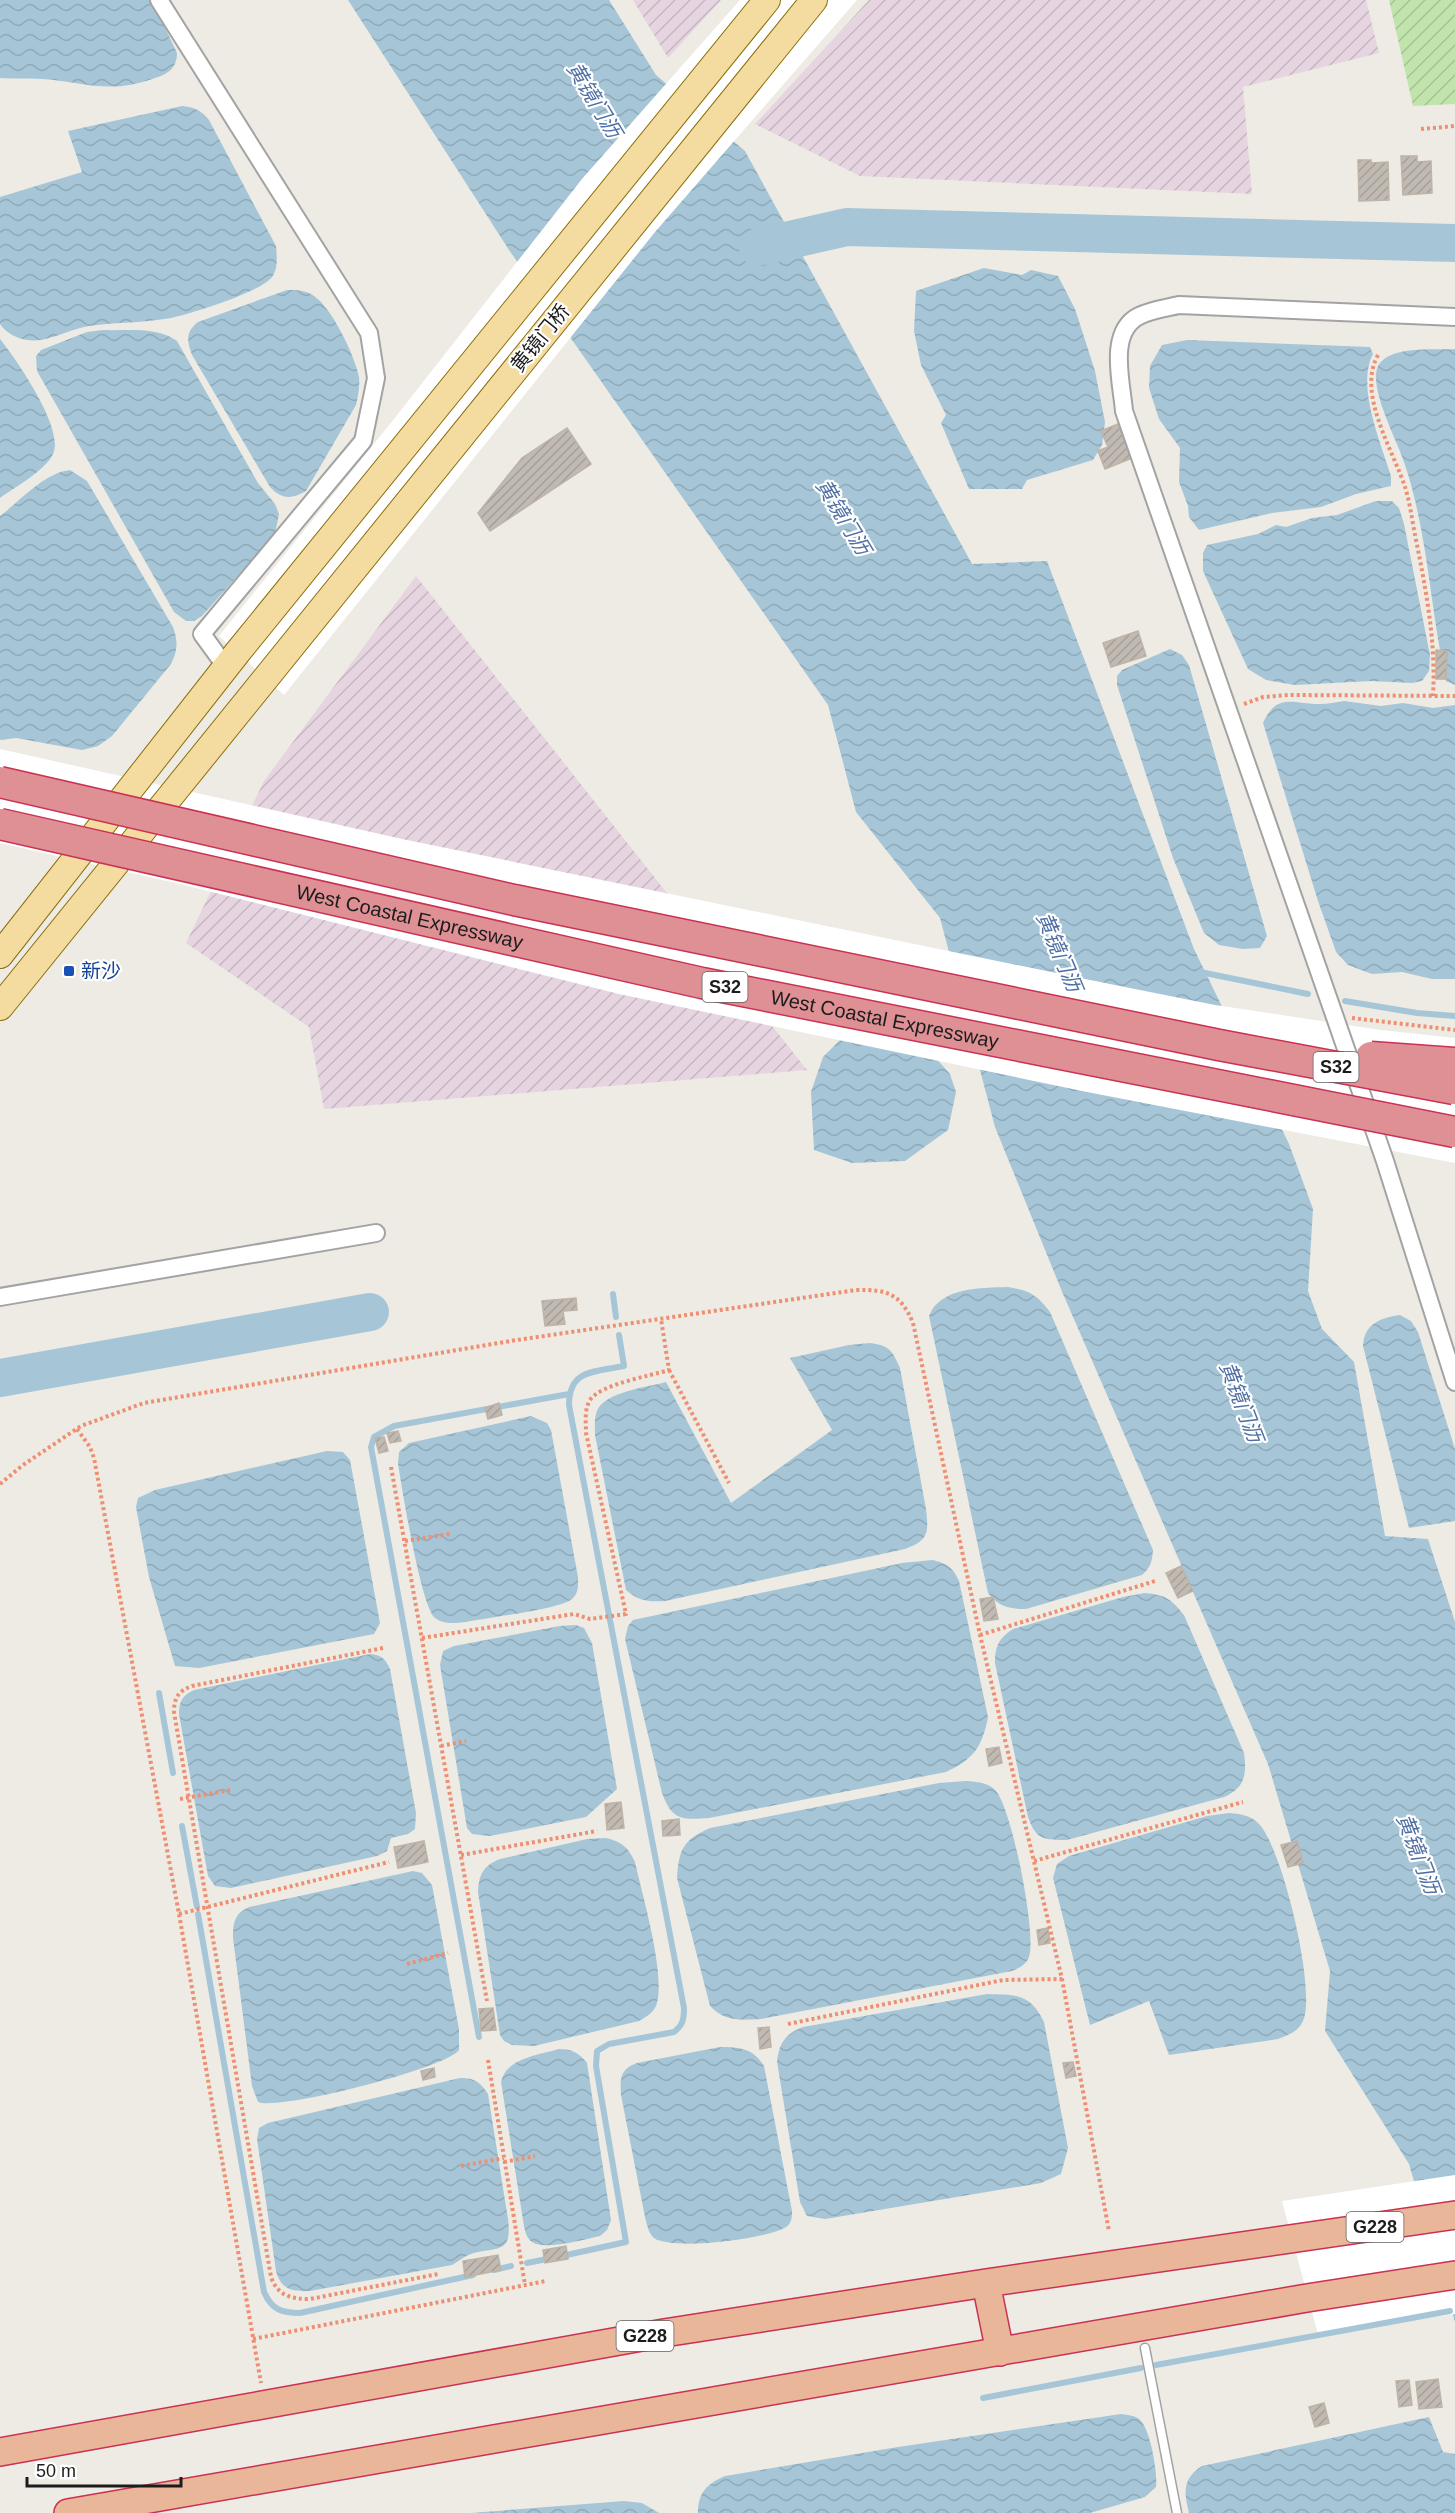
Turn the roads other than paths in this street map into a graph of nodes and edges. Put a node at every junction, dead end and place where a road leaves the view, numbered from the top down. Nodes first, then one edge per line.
1 (159, 0) edge
2 (767, 0) edge
3 (814, 0) edge
4 (1455, 317) edge
5 (232, 660) junction
6 (0, 782) edge
7 (0, 824) edge
8 (0, 955) edge
9 (0, 1007) edge
10 (1454, 1076) edge
11 (1455, 1132) edge
12 (376, 1233) dead end
13 (0, 1297) edge
14 (1455, 1382) edge
15 (1455, 2215) edge
16 (1455, 2275) edge
17 (986, 2283) junction
18 (1145, 2348) dead end
19 (1000, 2352) junction
20 (0, 2452) edge
21 (68, 2513) edge
22 (1177, 2513) edge

1 - 5 street
2 - 5 main road, 黄镜门桥
3 - 9 main road, 黄镜门桥
4 - 14 street
5 - 8 main road, 黄镜门桥
6 - 10 highway, West Coastal Expressway / S32, bridge
7 - 11 highway, West Coastal Expressway / S32, bridge
12 - 13 street
15 - 17 highway, G228
16 - 19 highway
17 - 19 highway
17 - 20 highway, G228
18 - 22 lane
19 - 21 highway

